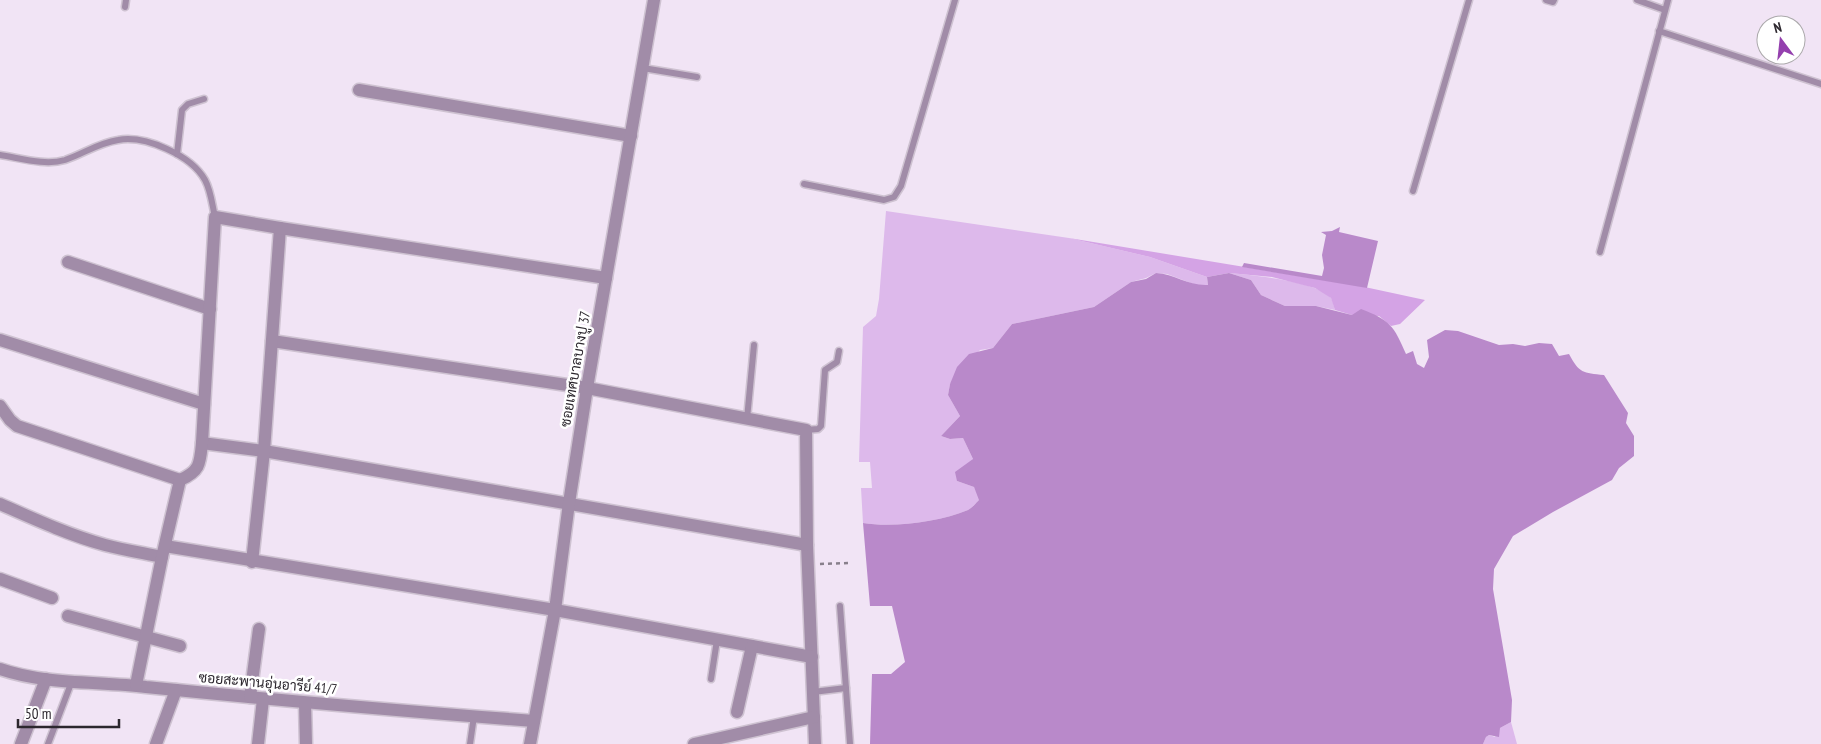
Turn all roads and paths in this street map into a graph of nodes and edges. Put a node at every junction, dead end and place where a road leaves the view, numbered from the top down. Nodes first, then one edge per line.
1 (654, 0) edge
2 (955, 0) edge
3 (1468, 0) edge
4 (1546, 0) edge
5 (1554, 0) edge
6 (1637, 0) edge
7 (1668, 0) edge
8 (1665, 10) junction
9 (1660, 31) junction
10 (643, 68) junction
11 (697, 77) dead end
12 (1821, 84) edge
13 (359, 90) dead end
14 (204, 99) dead end
15 (631, 136) junction
16 (176, 154) junction
17 (0, 155) edge
18 (804, 184) dead end
19 (1413, 191) dead end
20 (215, 217) junction
21 (280, 228) junction
22 (1600, 252) dead end
23 (68, 262) dead end
24 (606, 278) junction
25 (210, 309) junction
26 (0, 340) edge
27 (272, 341) junction
28 (754, 345) dead end
29 (839, 351) dead end
30 (587, 388) junction
31 (204, 404) junction
32 (0, 406) edge
33 (747, 419) junction
34 (806, 430) junction
35 (202, 443) junction
36 (264, 451) junction
37 (180, 480) junction
38 (569, 503) junction
39 (0, 504) edge
40 (807, 545) junction
41 (164, 552) junction
42 (252, 562) junction
43 (849, 562) dead end
44 (808, 565) junction
45 (0, 579) edge
46 (52, 598) dead end
47 (840, 606) dead end
48 (555, 610) junction
49 (68, 616) dead end
50 (259, 629) dead end
51 (145, 638) junction
52 (717, 640) junction
53 (180, 646) dead end
54 (752, 646) junction
55 (812, 657) junction
56 (0, 669) edge
57 (46, 679) junction
58 (711, 680) dead end
59 (72, 681) junction
60 (136, 686) junction
61 (846, 688) junction
62 (176, 690) junction
63 (813, 692) junction
64 (257, 698) junction
65 (306, 703) junction
66 (737, 712) dead end
67 (474, 716) junction
68 (814, 717) junction
69 (534, 721) junction
70 (20, 744) edge
71 (48, 744) edge
72 (156, 744) edge
73 (258, 744) edge
74 (306, 744) edge
75 (470, 744) edge
76 (530, 744) edge
77 (694, 744) edge
78 (815, 744) edge
79 (850, 744) edge

1 - 10 street, ซอยเทศบาลบางปู 37
2 - 18 lane
3 - 19 lane
4 - 5 lane
6 - 8 lane
7 - 8 lane
8 - 9 lane
9 - 12 lane
9 - 22 lane
10 - 11 lane
10 - 15 street, ซอยเทศบาลบางปู 37
13 - 15 street
14 - 16 lane
15 - 24 street, ซอยเทศบาลบางปู 37
16 - 17 lane
16 - 20 lane
20 - 21 street
20 - 25 street
21 - 24 street
21 - 27 street
23 - 25 street
24 - 30 street, ซอยเทศบาลบางปู 37
25 - 31 street
26 - 31 street
27 - 30 street
27 - 36 street
28 - 33 lane
29 - 34 lane
30 - 33 street
30 - 38 street, ซอยเทศบาลบางปู 37
31 - 35 street
32 - 37 street
33 - 34 street
34 - 40 street
35 - 36 street
35 - 37 street
36 - 38 street
36 - 42 street
37 - 41 street
38 - 40 street
38 - 48 street, ซอยเทศบาลบางปู 37
39 - 41 street
40 - 44 street
41 - 42 street
41 - 51 street
42 - 48 street
43 - 44 path
44 - 55 street
45 - 46 street
47 - 61 lane
48 - 52 street
48 - 69 street, ซอยเทศบาลบางปู 37
49 - 51 street
50 - 64 street
51 - 53 street
51 - 60 street
52 - 54 street
52 - 58 lane
54 - 55 street
54 - 66 street
55 - 63 street
56 - 57 street, ซอยสะพานอุ่นอารีย์ 41/7
57 - 59 street, ซอยสะพานอุ่นอารีย์ 41/7
57 - 70 street
59 - 60 street, ซอยสะพานอุ่นอารีย์ 41/7
59 - 71 lane
60 - 62 street, ซอยสะพานอุ่นอารีย์ 41/7
61 - 63 lane
61 - 79 lane
62 - 64 street, ซอยสะพานอุ่นอารีย์ 41/7
62 - 72 street
63 - 68 street
64 - 65 street, ซอยสะพานอุ่นอารีย์ 41/7
64 - 73 street
65 - 67 street, ซอยสะพานอุ่นอารีย์ 41/7
65 - 74 street
67 - 69 street, ซอยสะพานอุ่นอารีย์ 41/7
67 - 75 lane
68 - 77 street
68 - 78 street
69 - 76 street, ซอยเทศบาลบางปู 37

